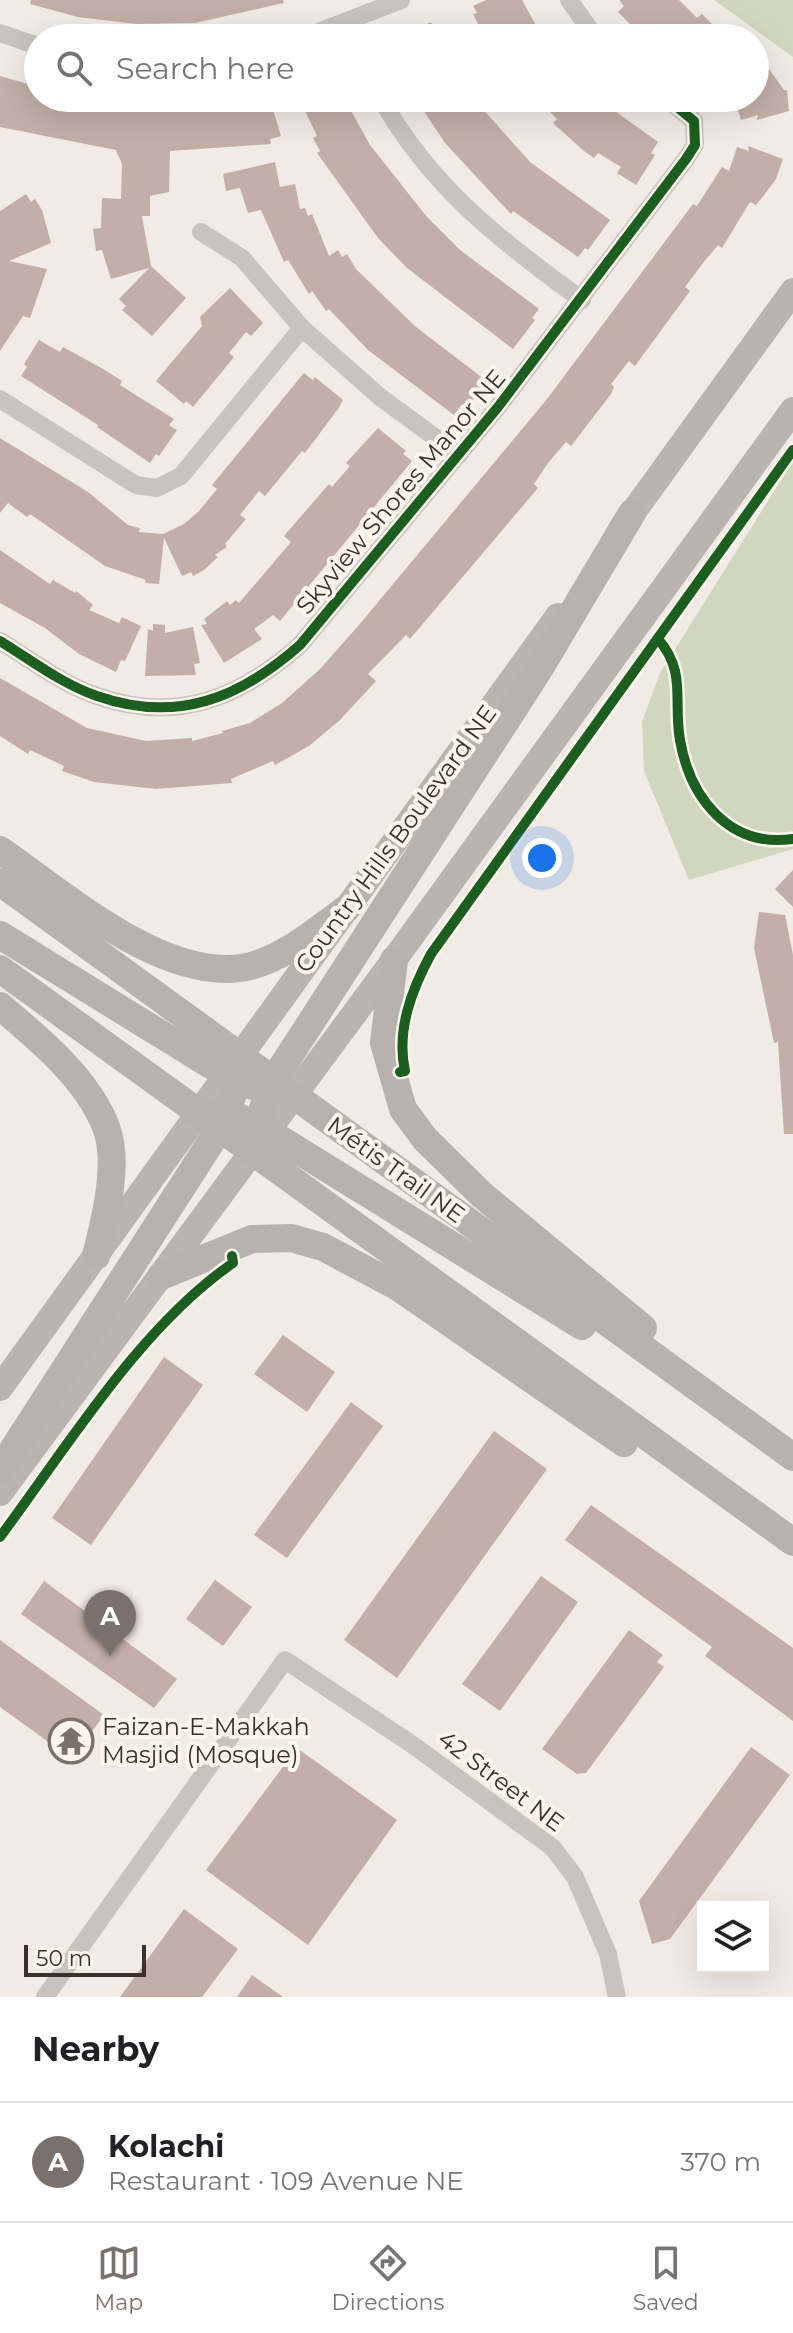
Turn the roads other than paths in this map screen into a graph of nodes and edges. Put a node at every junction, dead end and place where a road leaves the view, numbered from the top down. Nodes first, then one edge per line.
1 (401, 0) edge
2 (569, 0) edge
3 (360, 24) edge
4 (586, 24) edge
5 (0, 33) edge
6 (24, 41) edge
7 (390, 112) edge
8 (683, 112) edge
9 (201, 232) dead end
10 (793, 291) edge
11 (582, 300) junction
12 (302, 328) junction
13 (0, 399) edge
14 (793, 410) edge
15 (459, 455) junction
16 (632, 513) junction
17 (0, 641) edge
18 (0, 850) edge
19 (0, 882) edge
20 (346, 909) junction
21 (0, 935) edge
22 (394, 960) junction
23 (0, 969) edge
24 (0, 1006) edge
25 (235, 1071) junction
26 (279, 1089) junction
27 (215, 1118) junction
28 (259, 1136) junction
29 (96, 1256) junction
30 (161, 1276) junction
31 (0, 1388) edge
32 (793, 1457) edge
33 (0, 1470) edge
34 (0, 1493) edge
35 (793, 1542) edge
36 (793, 1559) edge
37 (45, 1997) edge
38 (617, 1997) edge

1 - 3 street
2 - 4 street
5 - 6 street
7 - 11 street
8 - 11 street, Skyview Shores Manor NE
9 - 12 street
10 - 16 main road, Country Hills Boulevard NE
11 - 15 street, Skyview Shores Manor NE
12 - 13 street
12 - 15 street
14 - 22 main road
15 - 17 street, Skyview Shores Manor NE
16 - 20 main road, Country Hills Boulevard NE
16 - 26 main road
18 - 20 main road
19 - 25 main road
20 - 25 main road, Country Hills Boulevard NE
21 - 25 main road
22 - 26 main road
22 - 32 main road
23 - 27 main road
24 - 29 main road
25 - 26 main road, Métis Trail NE
25 - 27 main road
26 - 28 main road
26 - 32 main road, Métis Trail NE
27 - 28 main road
27 - 29 main road
27 - 33 main road
28 - 30 main road
28 - 32 main road
28 - 35 main road
29 - 31 main road
30 - 34 main road
30 - 36 main road
37 - 38 street, 42 Street NE

